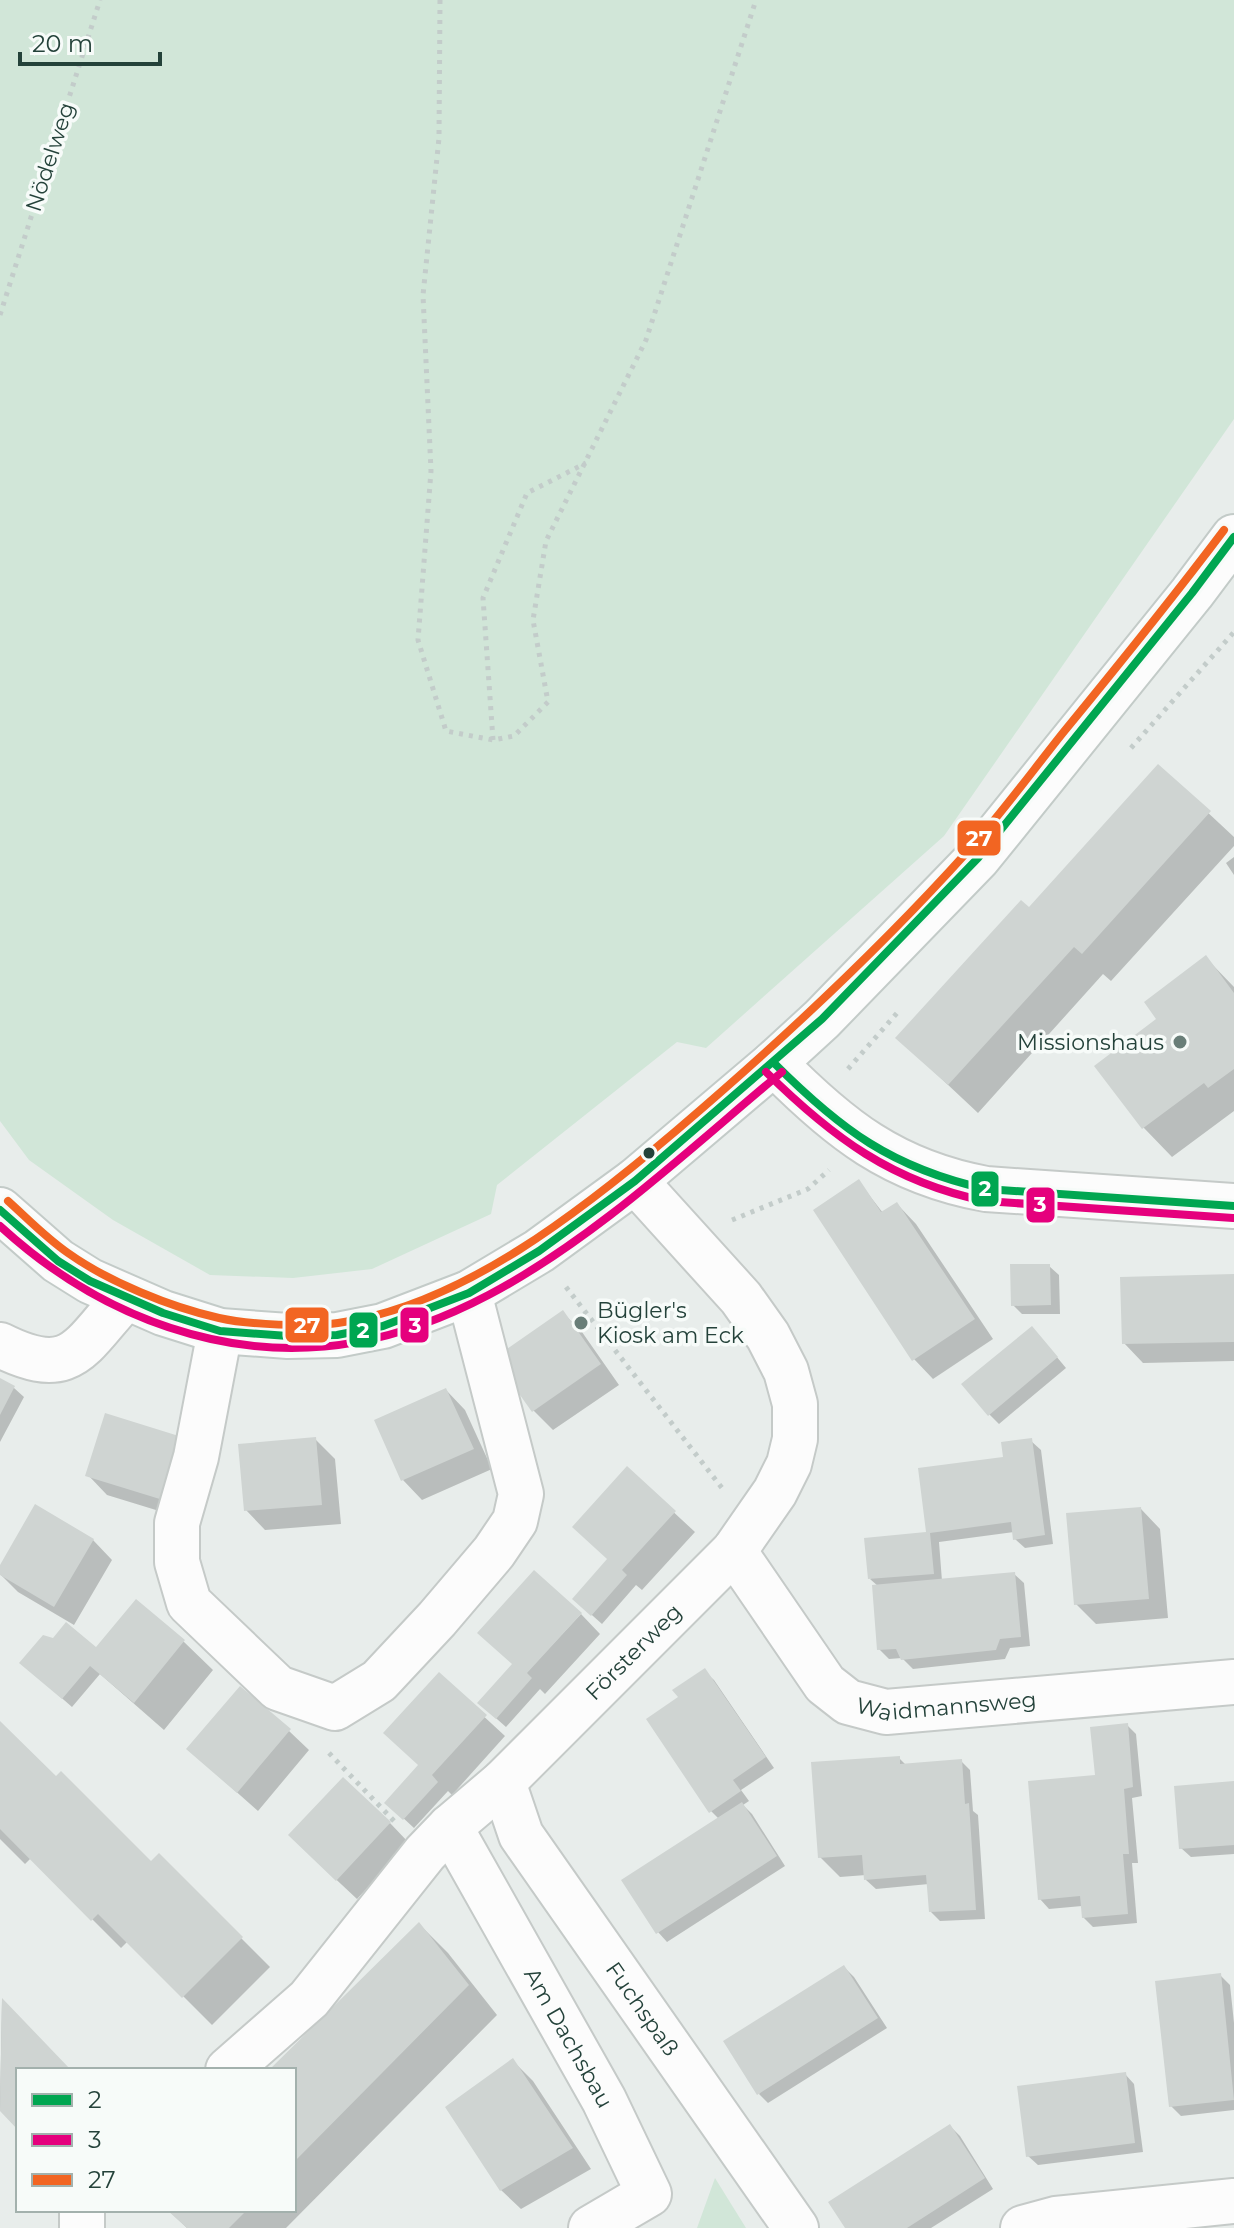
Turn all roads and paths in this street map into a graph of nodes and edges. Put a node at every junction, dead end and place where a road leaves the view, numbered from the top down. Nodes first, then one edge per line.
1 (100, 0) edge
2 (440, 0) edge
3 (756, 0) edge
4 (0, 315) edge
5 (586, 463) junction
6 (1234, 537) edge
7 (493, 740) junction
8 (774, 1063) junction
9 (862, 1141) junction
10 (635, 1181) junction
11 (1234, 1206) edge
12 (0, 1210) edge
13 (688, 1239) junction
14 (539, 1251) junction
15 (469, 1293) junction
16 (125, 1298) junction
17 (220, 1331) junction
18 (0, 1345) edge
19 (743, 1539) junction
20 (1234, 1682) edge
21 (503, 1782) junction
22 (438, 1840) junction
23 (230, 2068) edge
24 (1234, 2201) edge
25 (591, 2228) edge
26 (796, 2228) edge
27 (1023, 2228) edge

1 - 4 path, Nödelweg
2 - 7 path
3 - 5 path
5 - 7 path
5 - 7 path
6 - 8 street
8 - 9 street
8 - 10 street
9 - 11 street
9 - 13 path
10 - 13 street, Försterweg
10 - 14 street
12 - 16 street
13 - 19 street, Försterweg
14 - 15 street
14 - 19 path
15 - 17 street
15 - 17 street
16 - 17 street
16 - 18 street
19 - 20 street, Waidmannsweg
19 - 21 street, Försterweg
21 - 22 street, Försterweg
21 - 26 street, Fuchspaß
22 - 23 street, Försterweg
22 - 25 street, Am Dachsbau
24 - 27 street

